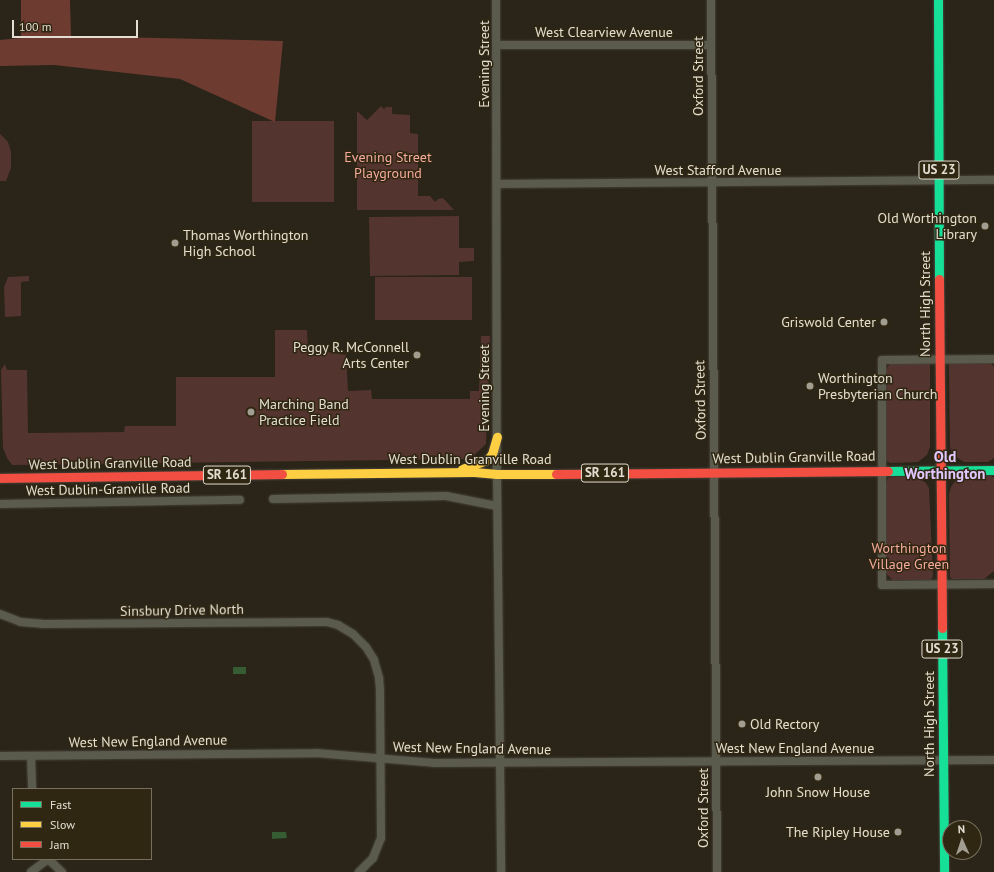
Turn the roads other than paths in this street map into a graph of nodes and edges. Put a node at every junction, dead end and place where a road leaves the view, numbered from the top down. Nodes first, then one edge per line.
1 (496, 0) edge
2 (711, 0) edge
3 (938, 0) edge
4 (497, 44) junction
5 (711, 44) junction
6 (939, 180) junction
7 (994, 180) edge
8 (712, 183) junction
9 (497, 184) junction
10 (939, 359) junction
11 (994, 359) edge
12 (497, 437) junction
13 (882, 470) junction
14 (940, 470) junction
15 (994, 470) edge
16 (453, 472) junction
17 (714, 472) junction
18 (497, 474) junction
19 (0, 478) edge
20 (273, 499) dead end
21 (240, 500) dead end
22 (0, 504) edge
23 (497, 506) junction
24 (942, 584) junction
25 (994, 584) edge
26 (0, 614) edge
27 (0, 756) edge
28 (31, 756) junction
29 (381, 759) junction
30 (943, 760) junction
31 (994, 760) edge
32 (716, 762) junction
33 (500, 764) junction
34 (32, 788) edge
35 (47, 860) edge
36 (49, 860) edge
37 (32, 872) edge
38 (62, 872) edge
39 (359, 872) edge
40 (501, 872) edge
41 (717, 872) edge
42 (944, 872) edge

1 - 4 street, Evening Street
2 - 5 street, Oxford Street
3 - 6 main road, North High Street / US 23
4 - 5 street, West Clearview Avenue
4 - 9 street, Evening Street
5 - 8 street, Oxford Street
6 - 7 street, West Stafford Avenue
6 - 8 street, West Stafford Avenue
6 - 10 main road, North High Street / US 23
8 - 9 street, West Stafford Avenue
8 - 17 street, Oxford Street
9 - 12 street, Evening Street
10 - 11 street
10 - 13 street
10 - 14 main road, North High Street / US 23
12 - 16 main road
12 - 18 street, Evening Street
13 - 14 main road, West Dublin Granville Road / SR 161
13 - 17 main road, West Dublin Granville Road / SR 161
13 - 24 street
14 - 15 main road, SR 161
14 - 24 main road, North High Street / US 23
16 - 18 main road, West Dublin Granville Road / SR 161
16 - 19 main road, West Dublin Granville Road / SR 161
17 - 18 main road, West Dublin Granville Road / SR 161
17 - 32 street, Oxford Street
18 - 23 street, Evening Street
20 - 23 street
21 - 22 street, West Dublin-Granville Road
23 - 33 street, Evening Street
24 - 25 street
24 - 30 main road, North High Street / US 23
26 - 29 street, Sinsbury Drive North
27 - 28 street, West New England Avenue
28 - 29 street, West New England Avenue
28 - 34 street
29 - 33 street, West New England Avenue
29 - 39 street
30 - 31 street, West New England Avenue
30 - 32 street, West New England Avenue
30 - 42 main road, North High Street / US 23
32 - 33 street, West New England Avenue
32 - 41 street, Oxford Street
33 - 40 street, Evening Street
35 - 37 street
36 - 38 street

